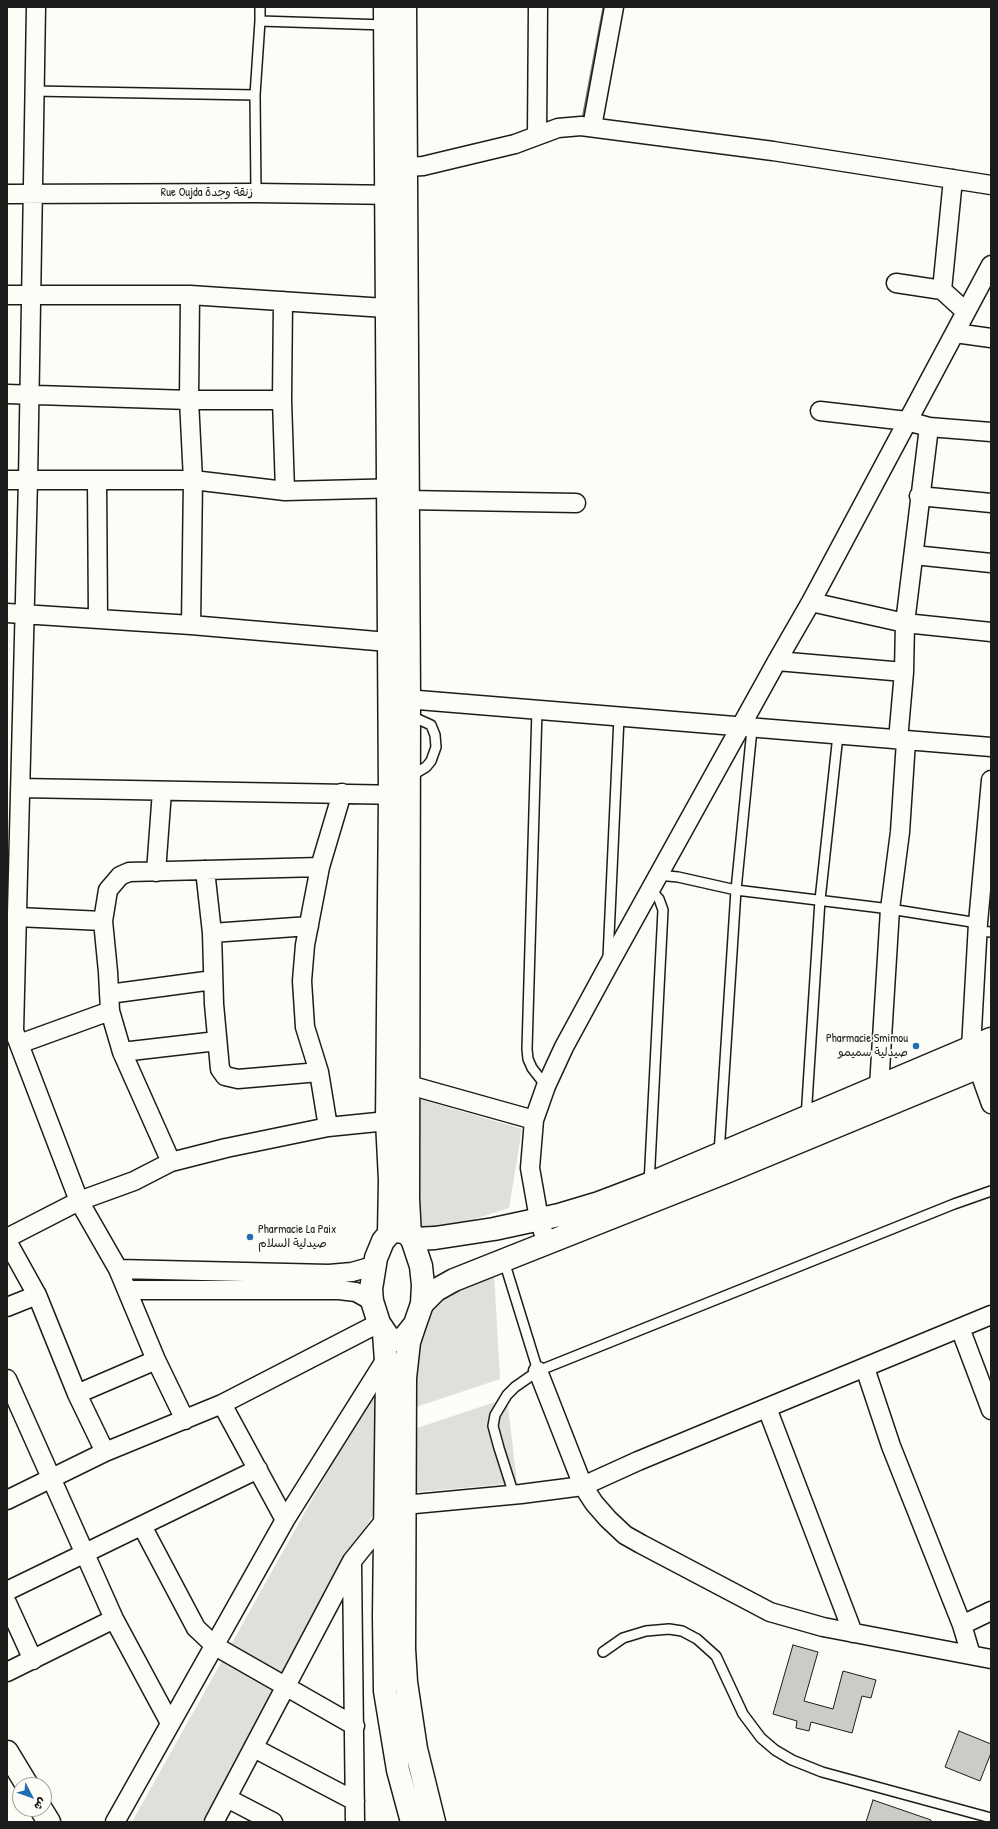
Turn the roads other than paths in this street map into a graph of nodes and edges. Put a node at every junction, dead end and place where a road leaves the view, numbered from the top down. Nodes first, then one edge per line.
1 (36, 7) edge
2 (260, 7) edge
3 (405, 7) edge
4 (538, 7) edge
5 (614, 7) edge
6 (385, 16) edge
7 (260, 20) junction
8 (33, 91) junction
9 (255, 95) junction
10 (592, 127) junction
11 (537, 136) junction
12 (397, 168) junction
13 (953, 179) junction
14 (991, 185) edge
15 (256, 193) junction
16 (7, 194) edge
17 (32, 194) junction
18 (397, 194) junction
19 (991, 265) edge
20 (896, 284) dead end
21 (942, 290) junction
22 (7, 295) edge
23 (31, 295) junction
24 (190, 295) junction
25 (283, 301) junction
26 (386, 309) junction
27 (408, 309) junction
28 (965, 311) junction
29 (955, 333) junction
30 (991, 338) edge
31 (7, 394) edge
32 (29, 394) junction
33 (189, 400) junction
34 (282, 400) junction
35 (820, 411) dead end
36 (907, 421) junction
37 (929, 427) junction
38 (991, 432) edge
39 (7, 480) edge
40 (28, 480) junction
41 (97, 480) junction
42 (193, 480) junction
43 (285, 491) junction
44 (401, 492) junction
45 (919, 496) junction
46 (576, 503) dead end
47 (991, 503) edge
48 (914, 555) junction
49 (991, 563) edge
50 (811, 602) junction
51 (7, 613) edge
52 (25, 614) junction
53 (98, 619) junction
54 (905, 623) junction
55 (191, 625) junction
56 (991, 632) edge
57 (388, 642) junction
58 (777, 660) junction
59 (904, 672) junction
60 (403, 705) junction
61 (537, 710) junction
62 (619, 717) junction
63 (745, 728) junction
64 (838, 735) junction
65 (902, 740) junction
66 (991, 747) edge
67 (991, 780) edge
68 (20, 788) junction
69 (402, 789) junction
70 (162, 791) junction
71 (342, 793) junction
72 (320, 867) junction
73 (205, 870) junction
74 (156, 872) junction
75 (987, 873) edge
76 (655, 883) junction
77 (736, 890) junction
78 (820, 900) junction
79 (890, 909) junction
80 (17, 917) junction
81 (103, 921) junction
82 (309, 926) junction
83 (982, 929) edge
84 (212, 933) junction
85 (608, 966) junction
86 (213, 980) junction
87 (109, 1002) junction
88 (13, 1036) edge
89 (217, 1041) junction
90 (122, 1052) junction
91 (983, 1054) edge
92 (319, 1072) junction
93 (409, 1085) junction
94 (546, 1086) junction
95 (882, 1097) junction
96 (991, 1104) edge
97 (806, 1118) junction
98 (534, 1120) junction
99 (387, 1121) junction
100 (328, 1127) junction
101 (171, 1162) junction
102 (723, 1163) junction
103 (649, 1184) junction
104 (991, 1192) edge
105 (80, 1201) junction
106 (539, 1219) junction
107 (494, 1229) junction
108 (389, 1234) junction
109 (411, 1237) junction
110 (7, 1238) edge
111 (7, 1241) edge
112 (546, 1244) junction
113 (504, 1261) junction
114 (373, 1266) junction
115 (118, 1269) junction
116 (128, 1290) junction
117 (37, 1295) junction
118 (372, 1301) junction
119 (422, 1304) junction
120 (7, 1307) edge
121 (991, 1315) edge
122 (415, 1324) junction
123 (381, 1328) junction
124 (960, 1328) junction
125 (386, 1359) junction
126 (156, 1360) junction
127 (865, 1368) junction
128 (538, 1372) junction
129 (7, 1380) edge
130 (77, 1394) junction
131 (222, 1404) junction
132 (767, 1408) junction
133 (991, 1410) edge
134 (185, 1420) junction
135 (105, 1452) junction
136 (258, 1469) junction
137 (52, 1479) junction
138 (583, 1486) junction
139 (514, 1495) junction
140 (7, 1500) edge
141 (404, 1505) junction
142 (285, 1520) junction
143 (385, 1520) junction
144 (142, 1526) junction
145 (85, 1552) junction
146 (352, 1561) junction
147 (7, 1591) edge
148 (7, 1603) edge
149 (991, 1611) edge
150 (114, 1619) junction
151 (962, 1625) junction
152 (853, 1633) junction
153 (215, 1646) junction
154 (603, 1652) dead end
155 (971, 1654) junction
156 (991, 1659) edge
157 (33, 1660) junction
158 (7, 1672) edge
159 (285, 1686) junction
160 (170, 1723) junction
161 (355, 1726) junction
162 (254, 1748) junction
163 (7, 1752) edge
164 (22, 1777) edge
165 (228, 1798) junction
166 (355, 1801) junction
167 (991, 1818) edge
168 (115, 1822) edge
169 (214, 1822) edge
170 (273, 1822) edge
171 (355, 1822) edge
172 (412, 1822) edge
173 (434, 1822) edge

1 - 8 street
2 - 7 lane
3 - 12 main road
4 - 11 street
5 - 10 street
6 - 7 lane
6 - 12 main road
7 - 9 lane
8 - 9 lane
8 - 17 street
9 - 15 lane
10 - 11 street
10 - 13 street
11 - 12 street
12 - 18 main road
13 - 14 street
13 - 21 street
15 - 17 street, Rue Oujda زنقة وجدة
15 - 18 street, Rue Oujda زنقة وجدة
16 - 17 street, Rue Oujda زنقة وجدة
17 - 23 street
18 - 26 main road
18 - 27 main road
19 - 28 street
20 - 21 street
21 - 28 street
22 - 23 street
23 - 24 street
23 - 32 street
24 - 25 street
24 - 33 street
25 - 26 street
25 - 34 street
26 - 27 street
26 - 44 main road
27 - 44 main road
28 - 29 street
29 - 30 street
29 - 36 street
31 - 32 street
32 - 33 street
32 - 40 street
33 - 34 street
33 - 42 street
34 - 43 street
35 - 36 street
36 - 37 street
36 - 50 street
37 - 38 street
37 - 45 street
39 - 40 street
40 - 41 street
40 - 52 street
41 - 42 street
41 - 53 street
42 - 43 street
42 - 55 street
43 - 44 street
44 - 46 street
44 - 57 main road
44 - 60 main road
45 - 47 street
45 - 48 street
48 - 49 street
48 - 54 street
50 - 54 street
50 - 58 street
51 - 52 street
52 - 53 street
52 - 68 street
53 - 55 street
54 - 56 street
54 - 59 street
55 - 57 street
57 - 60 main road
58 - 59 street
58 - 63 street
59 - 65 street
60 - 61 street
60 - 69 main road
61 - 62 street
61 - 94 lane
62 - 63 street
62 - 85 lane
63 - 64 street
63 - 76 street
63 - 77 lane
64 - 65 street
64 - 78 lane
65 - 66 street
65 - 79 street
67 - 75 street
68 - 70 street
68 - 80 street
69 - 71 street
69 - 93 main road
69 - 99 main road
70 - 71 street
70 - 74 street
71 - 72 street
72 - 73 street
72 - 82 street
73 - 74 street
73 - 84 street
74 - 81 street
75 - 83 street
76 - 77 lane
76 - 85 street
76 - 103 lane
77 - 78 lane
77 - 102 lane
78 - 79 lane
78 - 97 lane
79 - 83 lane
79 - 95 street
80 - 81 street
80 - 88 street
81 - 87 street
82 - 84 street
82 - 92 street
83 - 91 street
84 - 86 street
85 - 94 street
86 - 87 street
86 - 89 street
87 - 88 street
87 - 90 street
88 - 105 street
89 - 90 street
89 - 92 street
90 - 101 street
91 - 95 main road
91 - 96 street
92 - 100 street
93 - 98 street
93 - 109 main road
94 - 98 street
95 - 97 main road
95 - 102 main road
97 - 102 main road
98 - 106 street
99 - 100 street
99 - 108 main road
100 - 101 street
101 - 105 street
102 - 103 main road
102 - 112 main road
103 - 106 main road
104 - 128 lane
105 - 110 street
105 - 115 street
106 - 107 main road
106 - 112 street
107 - 109 main road
107 - 113 main road
108 - 109 main road
108 - 114 main road
109 - 119 main road
111 - 117 street
112 - 113 main road
113 - 119 main road
113 - 128 lane
114 - 115 street
114 - 118 main road
115 - 116 street
116 - 118 street
116 - 126 street
117 - 120 street
117 - 130 street
118 - 123 main road
119 - 122 main road
121 - 124 street
122 - 123 main road
122 - 141 main road
123 - 125 main road
123 - 131 street
124 - 127 street
124 - 133 street
125 - 142 street
125 - 143 main road
126 - 130 street
126 - 134 street
127 - 132 street
127 - 151 street
128 - 138 street
128 - 139 lane
129 - 137 street
130 - 135 street
131 - 134 street
131 - 136 street
132 - 138 street
132 - 152 street
134 - 135 street
135 - 137 street
136 - 142 street
136 - 144 street
137 - 140 street
137 - 145 street
138 - 139 street
138 - 152 street
139 - 141 street
141 - 173 main road
142 - 153 street
143 - 146 street
143 - 172 main road
144 - 145 street
144 - 153 street
145 - 147 street
145 - 150 street
146 - 159 street
146 - 161 street
148 - 157 street
149 - 151 street
150 - 157 street
150 - 160 street
151 - 155 street
152 - 155 street
153 - 159 street
153 - 160 street
154 - 167 lane
155 - 156 street
157 - 158 street
159 - 161 street
159 - 162 street
160 - 168 street
161 - 166 street
162 - 165 street
162 - 166 street
163 - 164 main road
165 - 169 street
165 - 170 street
166 - 171 street

